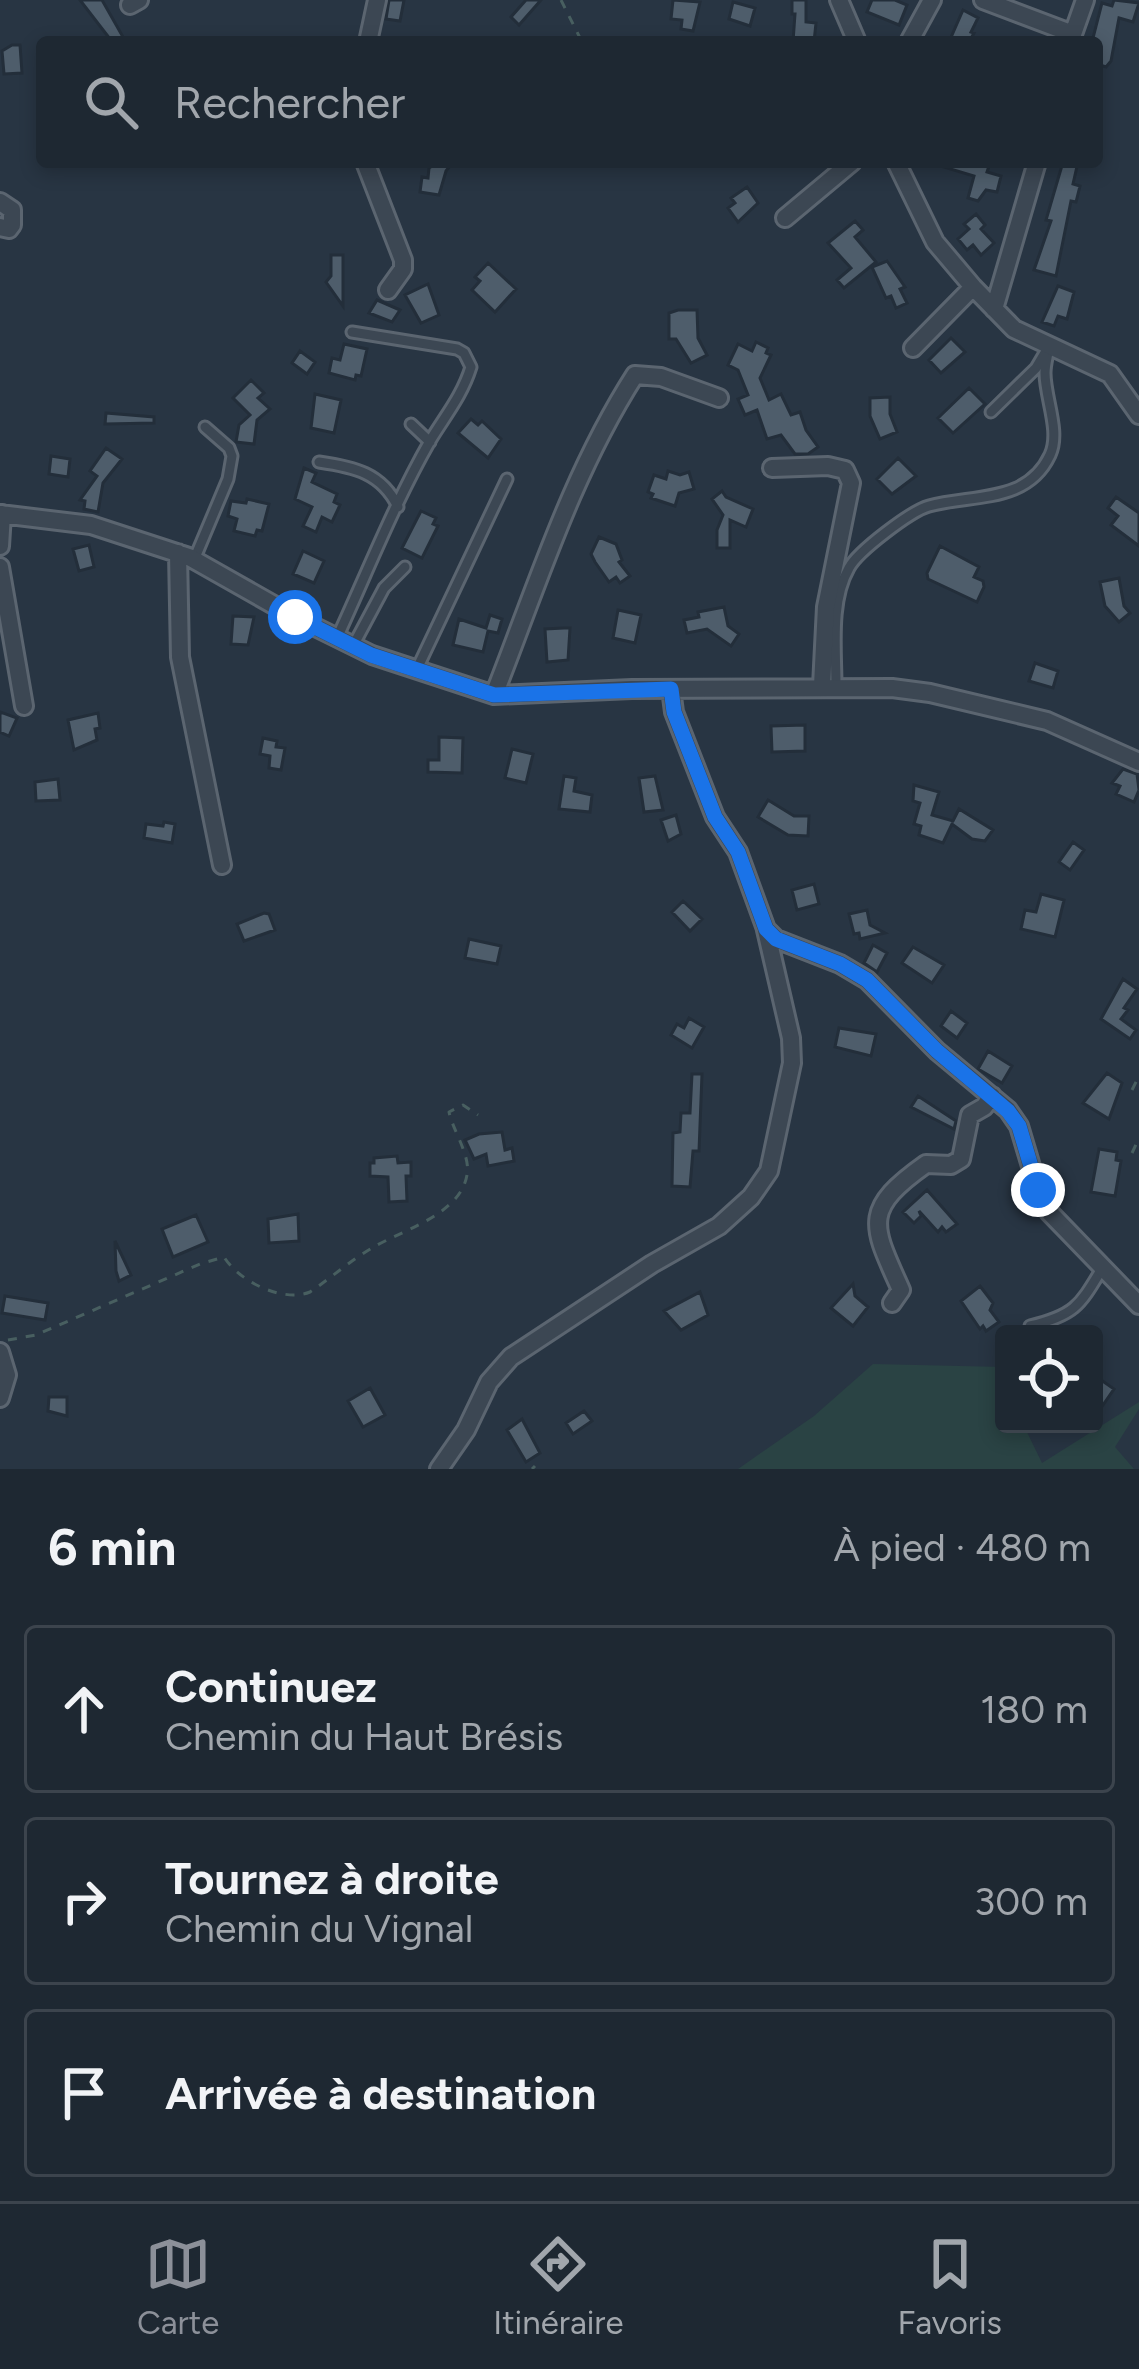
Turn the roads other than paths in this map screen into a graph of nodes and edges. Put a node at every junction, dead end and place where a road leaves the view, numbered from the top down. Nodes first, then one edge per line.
1 (377, 0) edge
2 (839, 0) edge
3 (932, 0) edge
4 (983, 0) edge
5 (1085, 0) edge
6 (369, 36) edge
7 (854, 36) edge
8 (912, 36) edge
9 (1067, 36) edge
10 (1073, 36) edge
11 (367, 168) edge
12 (845, 168) edge
13 (899, 168) edge
14 (1035, 168) edge
15 (0, 202) edge
16 (785, 218) dead end
17 (0, 227) edge
18 (973, 287) junction
19 (388, 290) dead end
20 (994, 309) junction
21 (352, 332) dead end
22 (1049, 346) junction
23 (913, 348) dead end
24 (719, 398) dead end
25 (991, 412) dead end
26 (1139, 416) edge
27 (411, 424) dead end
28 (205, 427) dead end
29 (430, 442) junction
30 (319, 462) dead end
31 (772, 468) dead end
32 (507, 479) dead end
33 (398, 507) junction
34 (1, 514) edge
35 (0, 546) edge
36 (186, 557) junction
37 (0, 567) edge
38 (406, 567) dead end
39 (345, 642) junction
40 (416, 671) junction
41 (829, 686) junction
42 (671, 689) junction
43 (494, 695) junction
44 (24, 706) dead end
45 (1139, 762) edge
46 (222, 865) dead end
47 (766, 929) junction
48 (992, 1096) junction
49 (1103, 1267) junction
50 (892, 1303) dead end
51 (1139, 1305) edge
52 (1034, 1325) edge
53 (0, 1352) edge
54 (0, 1398) edge
55 (439, 1469) edge

1 - 6 street
2 - 7 street
3 - 8 street
4 - 9 street
5 - 10 street
11 - 19 street
12 - 16 street
13 - 18 street
14 - 20 street
15 - 17 street
18 - 20 street
18 - 23 street
20 - 22 street
21 - 29 lane
22 - 25 lane
22 - 26 street
22 - 41 lane
24 - 43 street
27 - 29 lane
28 - 36 lane
29 - 33 lane
30 - 33 lane
31 - 41 street
32 - 40 lane
33 - 39 lane
34 - 35 street
34 - 36 street
36 - 39 street
36 - 46 street
37 - 44 street
38 - 39 lane
39 - 40 street
40 - 43 street
41 - 42 street
41 - 45 street
42 - 43 street
42 - 47 street
47 - 48 street
47 - 55 street
48 - 49 street
48 - 50 street
49 - 51 street
49 - 52 lane
53 - 54 street

